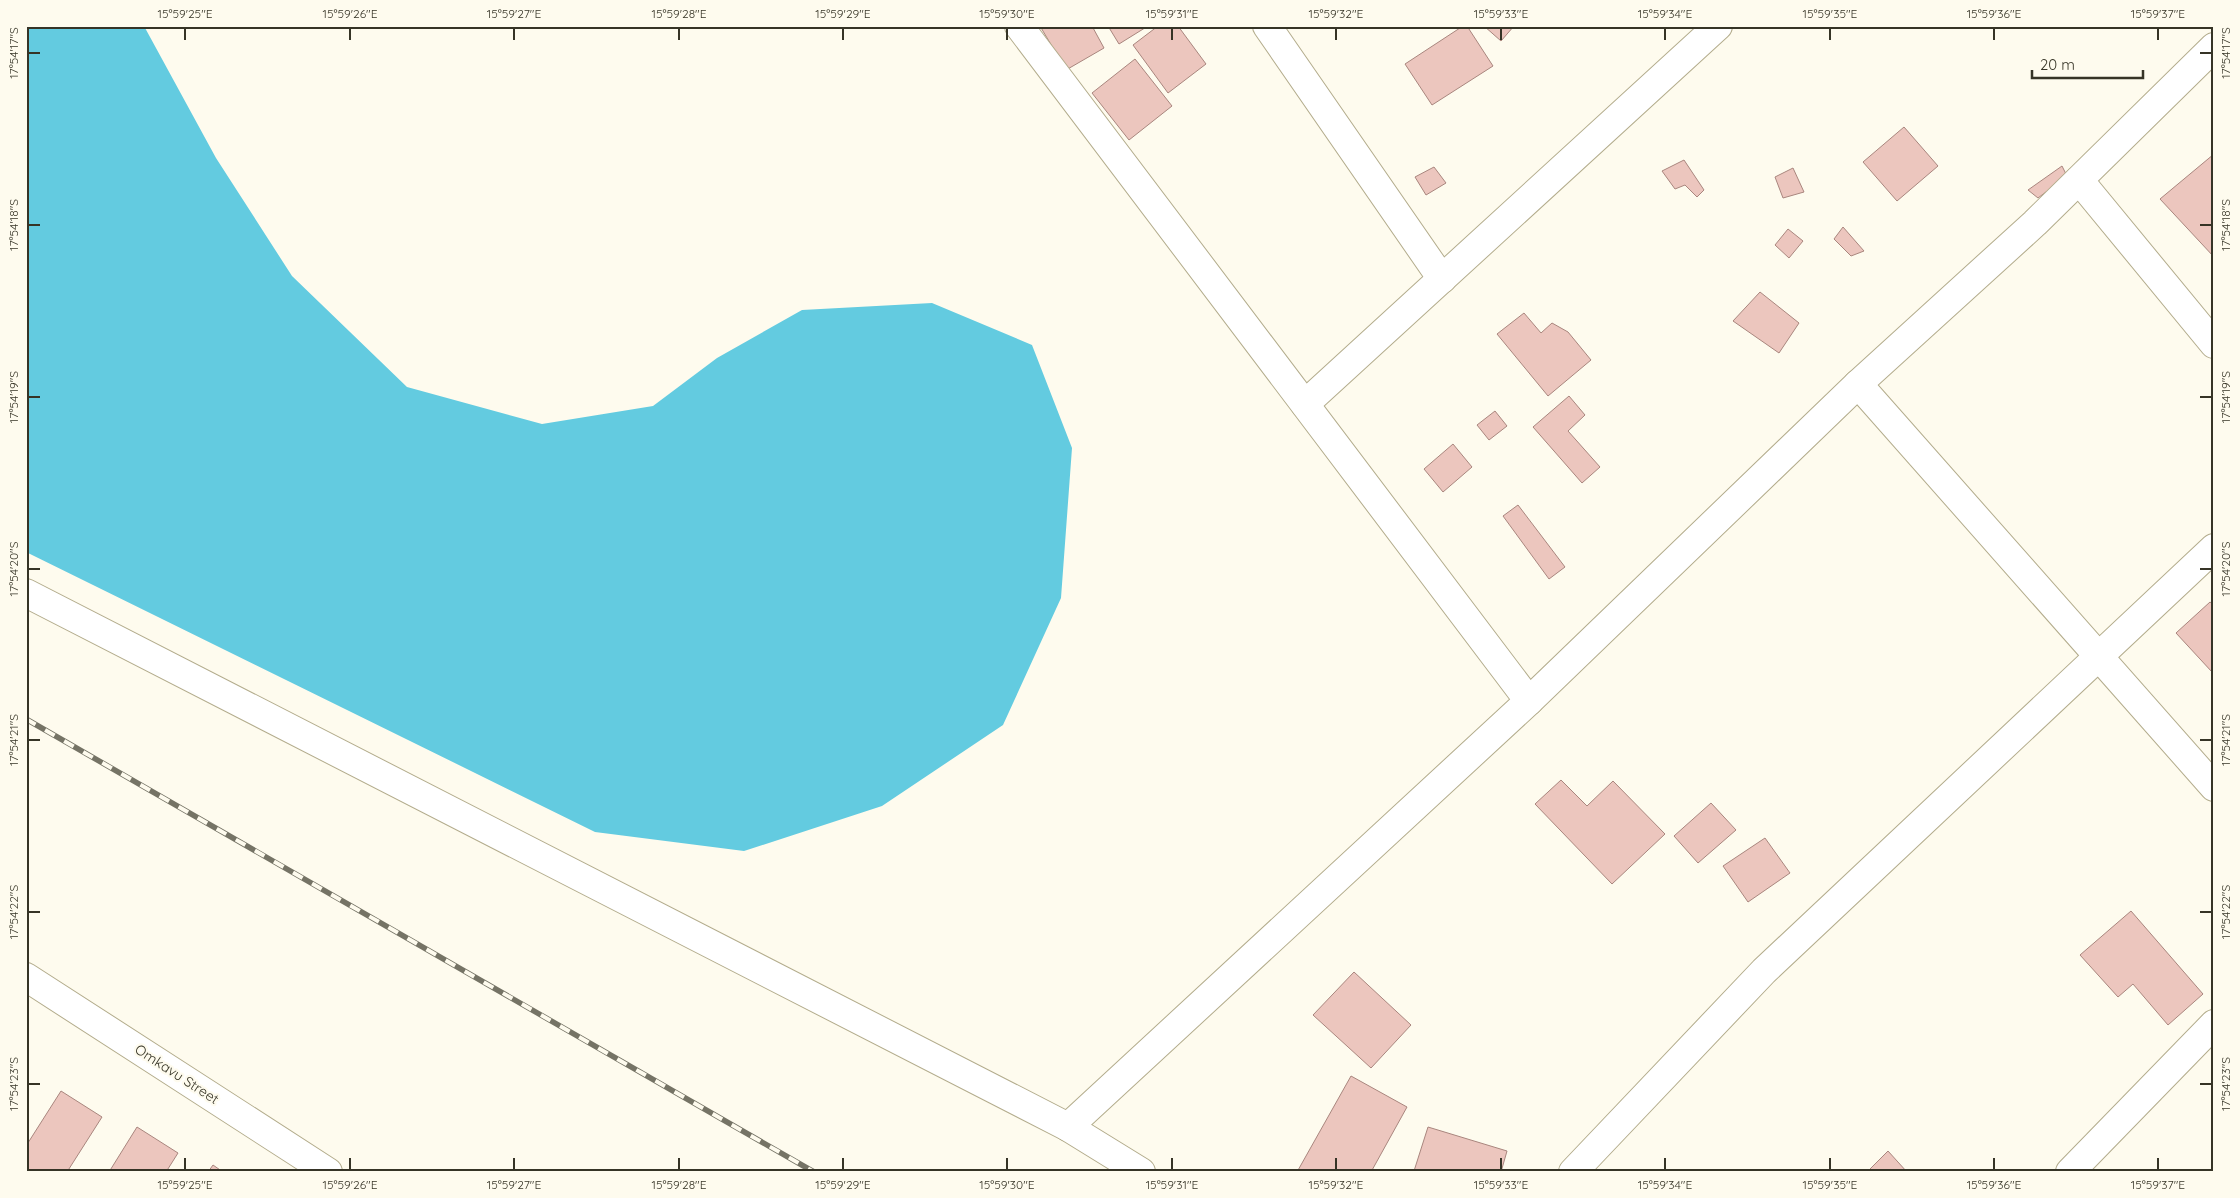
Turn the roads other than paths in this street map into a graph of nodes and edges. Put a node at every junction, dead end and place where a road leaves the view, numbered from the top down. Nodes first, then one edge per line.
1 (1019, 26) edge
2 (1267, 26) edge
3 (1718, 26) edge
4 (2214, 47) edge
5 (2079, 180) junction
6 (1442, 279) junction
7 (2214, 344) edge
8 (1858, 384) junction
9 (1305, 404) junction
10 (2214, 548) edge
11 (26, 593) edge
12 (2097, 655) junction
13 (1529, 701) junction
14 (2214, 787) edge
15 (26, 976) edge
16 (2214, 1024) edge
17 (1068, 1127) junction
18 (328, 1172) edge
19 (1142, 1172) edge
20 (1573, 1172) edge
21 (2070, 1172) edge

1 - 9 street
2 - 6 street
3 - 6 street
4 - 5 street
5 - 7 street
5 - 8 street
6 - 9 street
8 - 12 street
8 - 13 street
9 - 13 street
10 - 12 street
11 - 17 street
12 - 14 street
12 - 20 street
13 - 17 street
15 - 18 street, Omkavu Street
16 - 21 street
17 - 19 street

